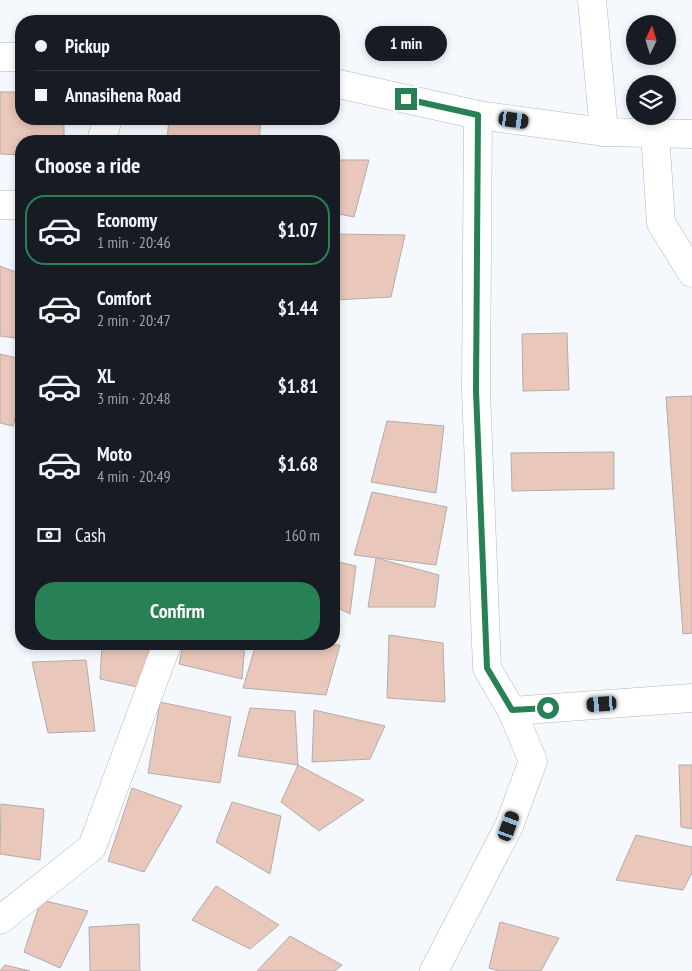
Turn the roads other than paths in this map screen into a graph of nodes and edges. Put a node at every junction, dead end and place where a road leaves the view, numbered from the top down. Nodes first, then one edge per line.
1 (592, 0) edge
2 (0, 57) edge
3 (15, 57) edge
4 (340, 84) edge
5 (478, 115) junction
6 (604, 132) junction
7 (656, 133) junction
8 (692, 134) edge
9 (0, 205) edge
10 (15, 205) edge
11 (692, 273) edge
12 (165, 650) edge
13 (692, 698) edge
14 (512, 710) junction
15 (0, 920) edge
16 (434, 971) edge

1 - 6 street
2 - 3 street
4 - 5 street
5 - 6 street
5 - 14 street
6 - 7 street
7 - 8 street
7 - 11 street
9 - 10 street
12 - 15 street
13 - 14 street
14 - 16 street

